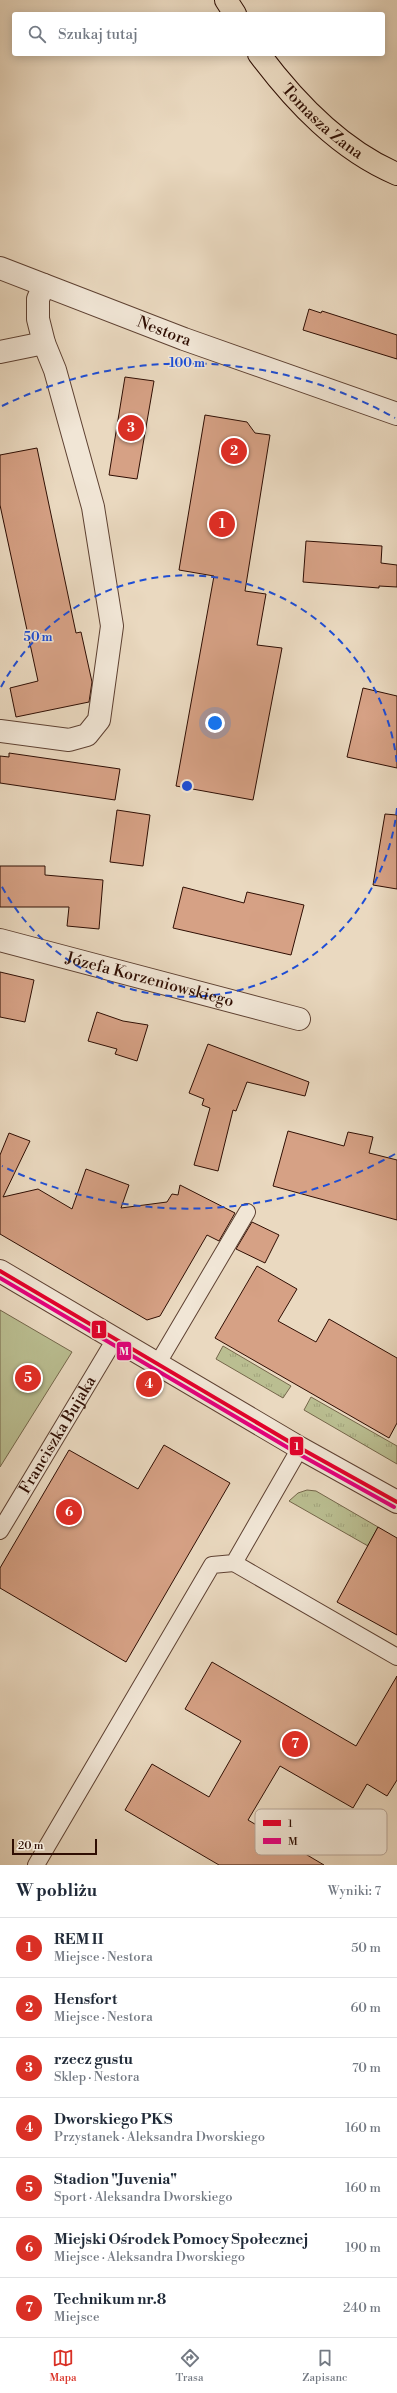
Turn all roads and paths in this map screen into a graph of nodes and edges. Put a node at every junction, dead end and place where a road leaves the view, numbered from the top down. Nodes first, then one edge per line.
1 (226, 0) edge
2 (233, 12) edge
3 (260, 56) edge
4 (397, 174) edge
5 (0, 268) edge
6 (44, 285) junction
7 (44, 343) junction
8 (0, 352) edge
9 (397, 414) edge
10 (0, 731) edge
11 (0, 940) edge
12 (299, 1019) dead end
13 (247, 1212) dead end
14 (0, 1271) edge
15 (115, 1339) junction
16 (158, 1363) junction
17 (300, 1448) junction
18 (397, 1502) edge
19 (0, 1531) edge
20 (234, 1563) junction
21 (397, 1657) edge
22 (36, 1865) edge

1 - 2 main road
3 - 4 main road, Tomasza Zana
5 - 6 street, Nestora
6 - 7 street
6 - 9 street, Nestora
7 - 8 street
7 - 10 street
11 - 12 street, Józefa Korzeniowskiego
13 - 16 lane
14 - 15 street
15 - 16 street
15 - 19 lane, Franciszka Bujaka
16 - 17 street
17 - 18 street
17 - 20 lane
20 - 21 lane
20 - 22 lane

